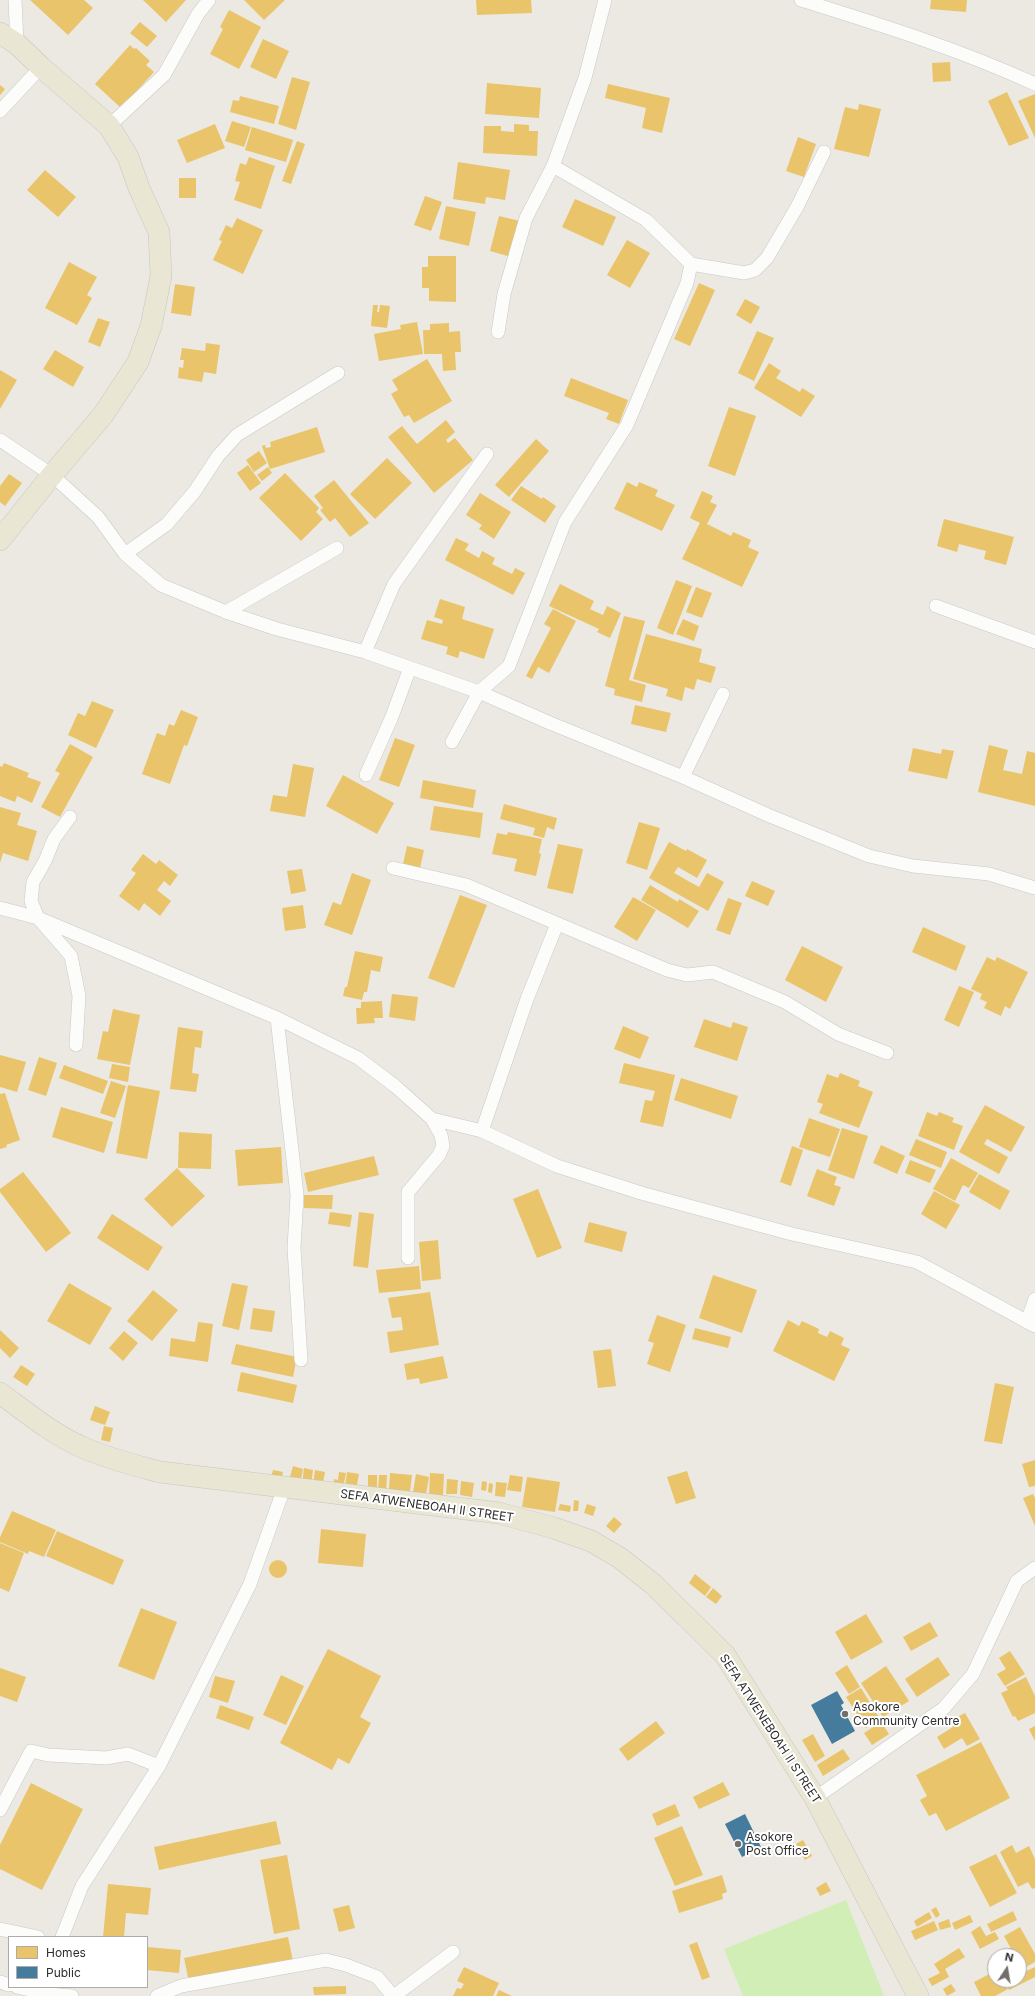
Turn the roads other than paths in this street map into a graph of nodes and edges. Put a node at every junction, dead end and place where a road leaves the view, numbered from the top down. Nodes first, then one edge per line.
1 (15, 0) edge
2 (209, 0) edge
3 (605, 0) edge
4 (801, 0) edge
5 (0, 33) edge
6 (17, 44) junction
7 (41, 67) junction
8 (1035, 84) edge
9 (0, 111) edge
10 (109, 126) junction
11 (824, 152) dead end
12 (553, 166) junction
13 (691, 264) junction
14 (498, 332) dead end
15 (338, 373) dead end
16 (0, 440) edge
17 (487, 454) dead end
18 (52, 474) junction
19 (0, 540) edge
20 (337, 548) dead end
21 (125, 554) junction
22 (936, 606) dead end
23 (226, 612) junction
24 (1035, 642) edge
25 (365, 652) junction
26 (410, 668) junction
27 (479, 692) junction
28 (723, 694) dead end
29 (452, 742) dead end
30 (366, 775) dead end
31 (683, 777) junction
32 (70, 817) dead end
33 (393, 868) dead end
34 (1035, 888) edge
35 (0, 908) edge
36 (38, 918) junction
37 (557, 924) junction
38 (277, 1018) junction
39 (76, 1045) dead end
40 (887, 1054) dead end
41 (432, 1119) junction
42 (482, 1131) junction
43 (408, 1258) dead end
44 (1035, 1299) edge
45 (1031, 1324) edge
46 (301, 1360) dead end
47 (0, 1393) edge
48 (284, 1488) junction
49 (1035, 1568) edge
50 (159, 1766) junction
51 (815, 1798) junction
52 (0, 1810) edge
53 (0, 1929) edge
54 (33, 1936) edge
55 (62, 1936) edge
56 (453, 1952) dead end
57 (28, 1988) edge
58 (49, 1990) edge
59 (72, 1996) edge
60 (157, 1996) edge
61 (393, 1996) edge
62 (918, 1996) edge

1 - 6 street
2 - 10 street
3 - 12 street
4 - 8 street
5 - 6 main road
6 - 7 main road
7 - 9 street
7 - 10 main road
10 - 18 main road
11 - 13 street
12 - 13 street
12 - 14 street
13 - 27 street
15 - 21 street
16 - 18 street
17 - 25 street
18 - 19 main road
18 - 21 street
20 - 23 street
21 - 23 street
22 - 24 street
23 - 25 street
25 - 26 street
26 - 27 street
26 - 30 street
27 - 29 street
27 - 31 street
28 - 31 street
31 - 34 street
32 - 36 street
33 - 37 street
35 - 36 street
36 - 38 street
36 - 39 street
37 - 40 street
37 - 42 street
38 - 41 street
38 - 46 street
41 - 42 street
41 - 43 street
42 - 45 street
44 - 45 street
47 - 48 main road, SEFA ATWENEBOAH II STREET
48 - 50 street
48 - 51 main road, SEFA ATWENEBOAH II STREET
49 - 51 street
50 - 52 street
50 - 55 street
51 - 62 main road, SEFA ATWENEBOAH II STREET
53 - 54 street
56 - 61 street
57 - 58 street
58 - 59 street
60 - 61 street

